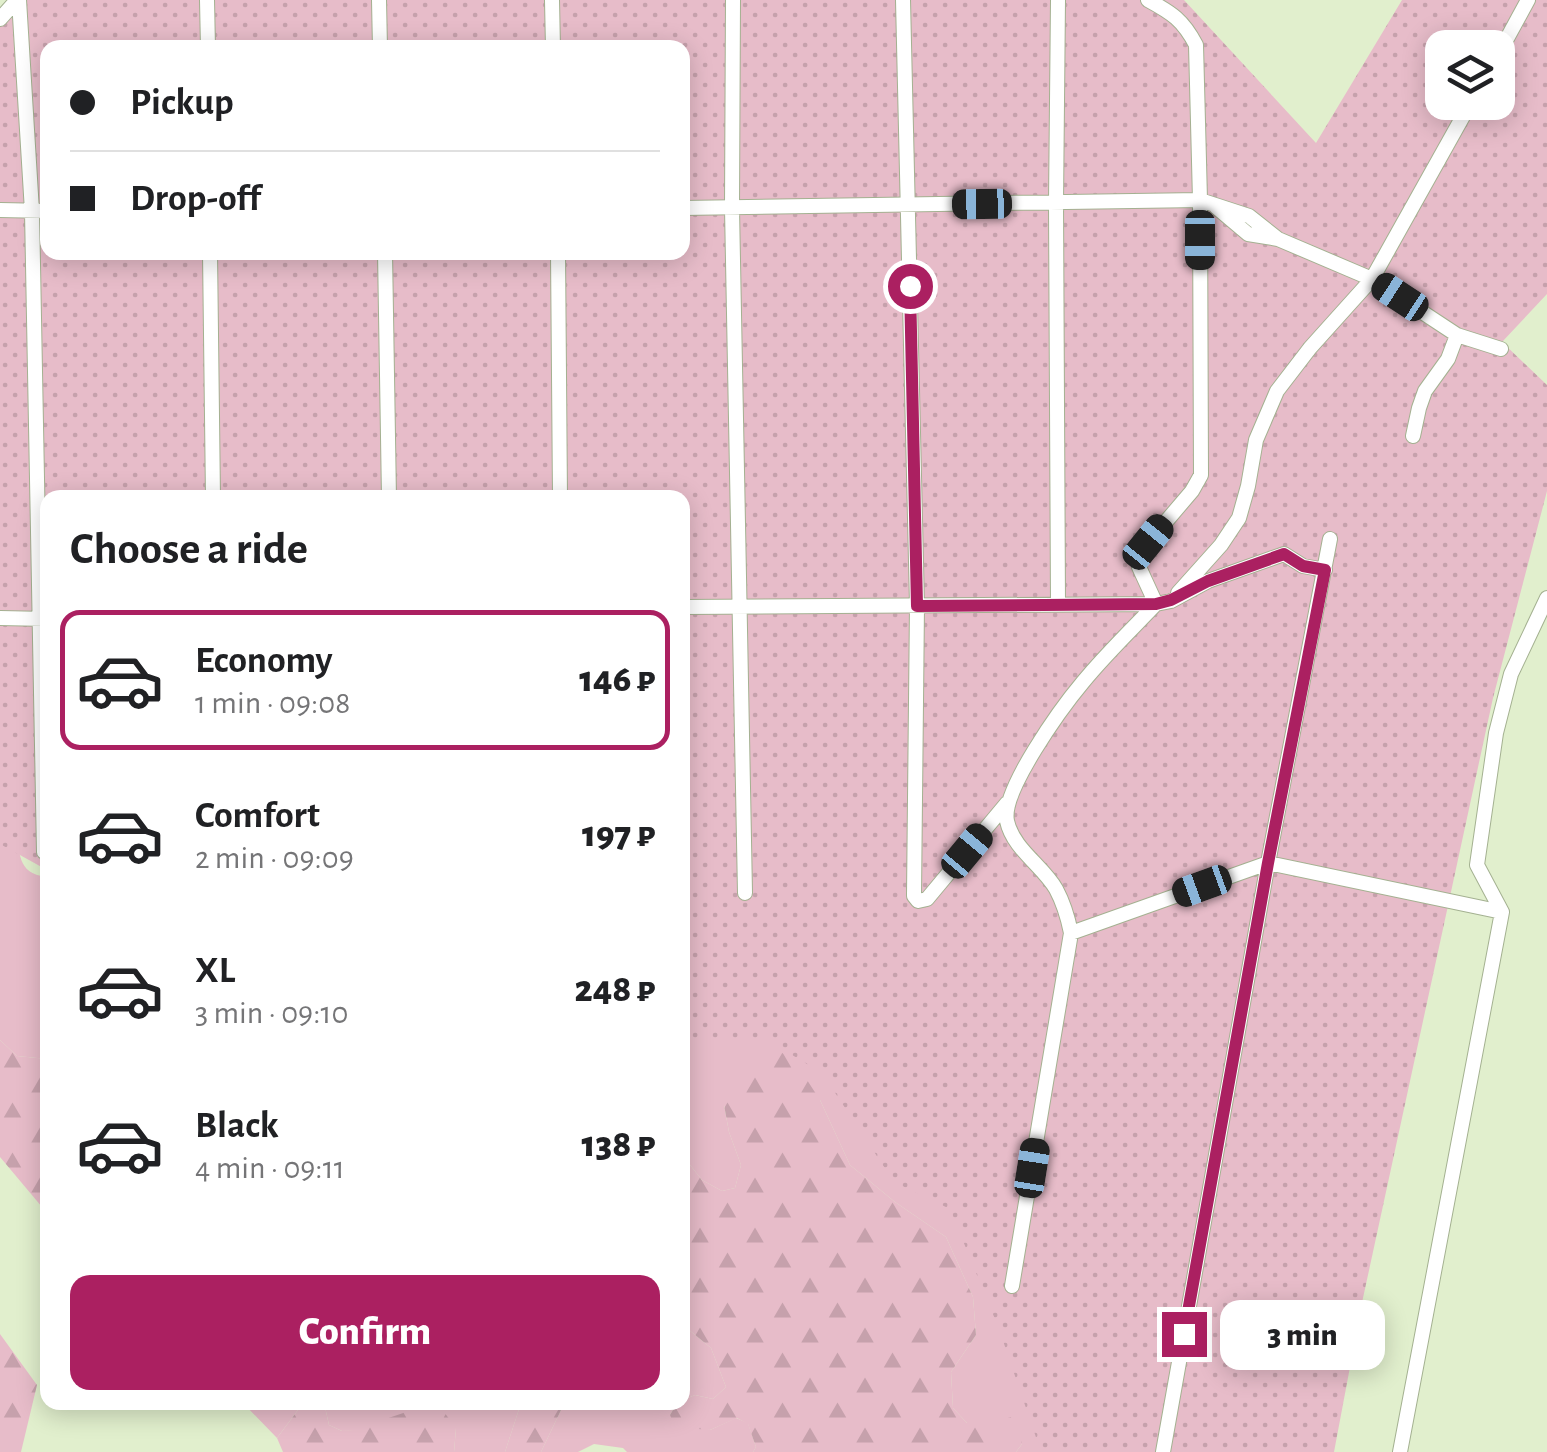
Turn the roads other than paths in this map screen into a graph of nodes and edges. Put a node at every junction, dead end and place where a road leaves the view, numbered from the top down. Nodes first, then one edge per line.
1 (18, 0) edge
2 (207, 0) edge
3 (379, 0) edge
4 (552, 0) edge
5 (732, 0) edge
6 (903, 0) edge
7 (1058, 0) edge
8 (1148, 0) edge
9 (1528, 0) edge
10 (0, 19) edge
11 (1512, 30) edge
12 (208, 40) edge
13 (380, 40) edge
14 (553, 40) edge
15 (1461, 120) edge
16 (1200, 200) junction
17 (1056, 203) junction
18 (908, 206) junction
19 (690, 208) edge
20 (732, 208) junction
21 (0, 210) edge
22 (40, 211) edge
23 (40, 260) edge
24 (210, 260) edge
25 (385, 260) edge
26 (558, 260) edge
27 (1372, 279) junction
28 (1458, 334) junction
29 (1501, 349) dead end
30 (1413, 436) dead end
31 (42, 490) edge
32 (213, 490) edge
33 (389, 490) edge
34 (560, 490) edge
35 (1330, 539) dead end
36 (1325, 570) junction
37 (1547, 598) edge
38 (1163, 602) junction
39 (1058, 604) junction
40 (917, 606) junction
41 (690, 607) edge
42 (739, 607) junction
43 (0, 618) edge
44 (40, 619) edge
45 (1007, 803) junction
46 (1268, 863) junction
47 (745, 893) dead end
48 (1502, 912) junction
49 (1071, 933) junction
50 (1012, 1286) dead end
51 (1163, 1452) edge
52 (1400, 1452) edge

1 - 10 street
1 - 22 street
2 - 12 street
3 - 13 street
4 - 14 street
5 - 20 street
6 - 18 street
7 - 17 street
8 - 16 street
9 - 11 street
15 - 27 street
16 - 17 street
16 - 27 street
16 - 38 street
17 - 18 street
17 - 39 street
18 - 20 street
18 - 40 street
19 - 20 street
20 - 42 street
21 - 22 street
23 - 31 street
24 - 32 street
25 - 33 street
26 - 34 street
27 - 28 street
27 - 38 street
28 - 29 street
28 - 30 street
35 - 36 street
36 - 38 street
36 - 46 street
37 - 48 street
38 - 39 street
38 - 45 street
39 - 40 street
40 - 42 street
40 - 45 street
41 - 42 street
42 - 47 street
43 - 44 street
45 - 49 street
46 - 48 street
46 - 49 street
46 - 51 street
48 - 52 street
49 - 50 street

